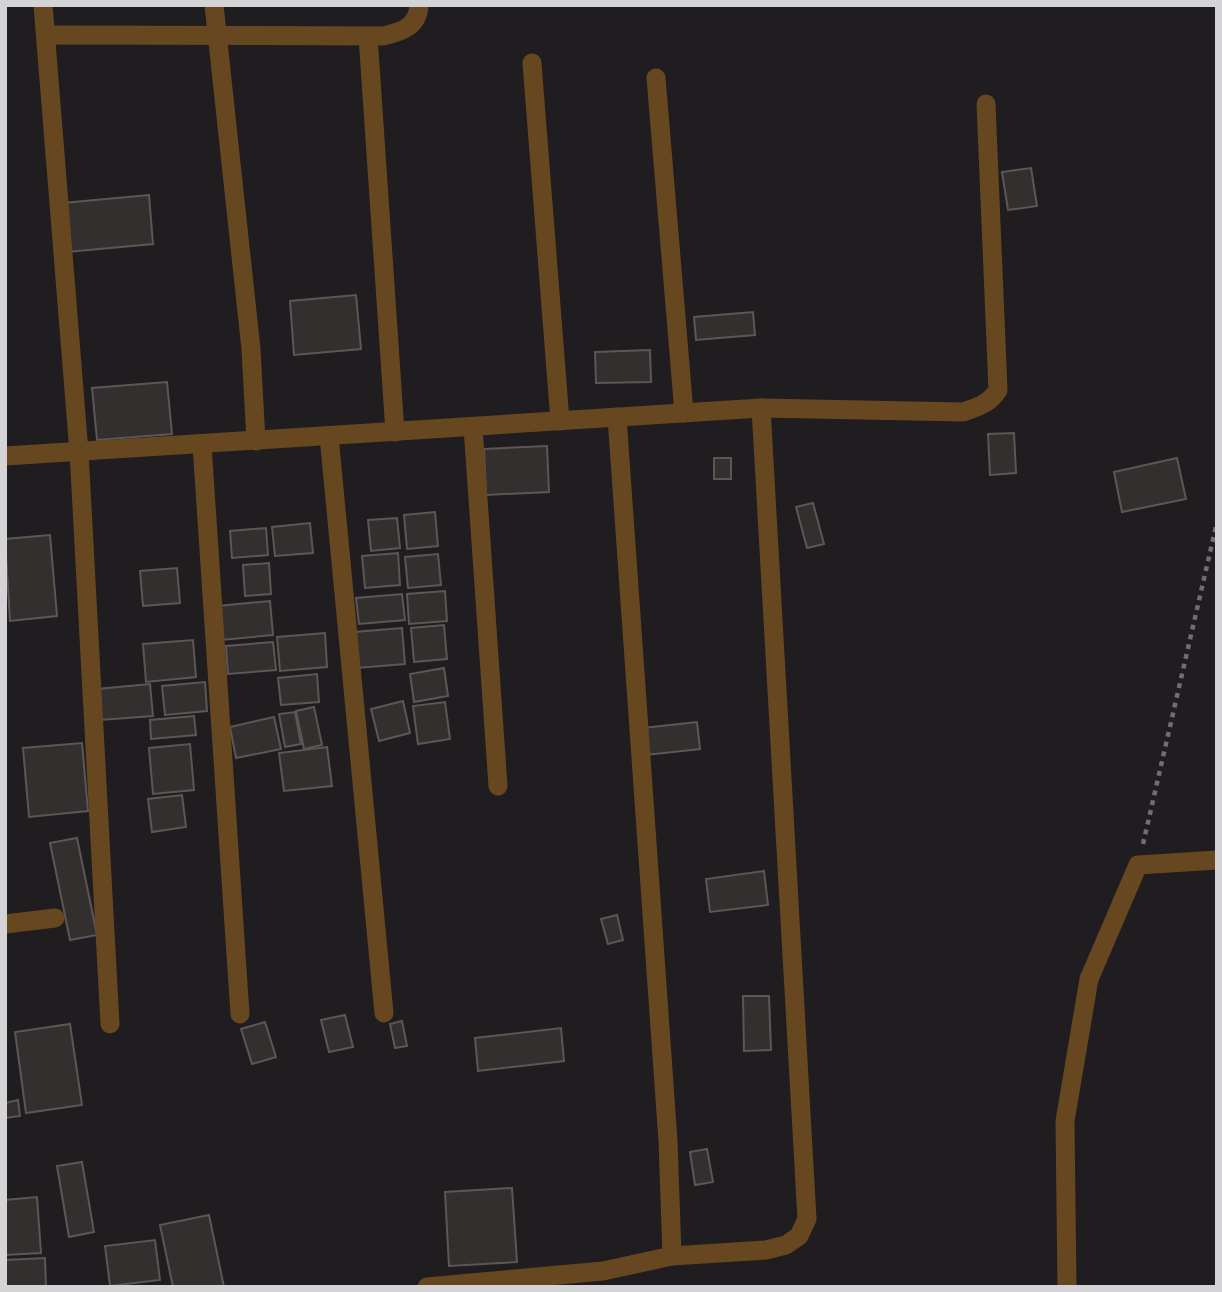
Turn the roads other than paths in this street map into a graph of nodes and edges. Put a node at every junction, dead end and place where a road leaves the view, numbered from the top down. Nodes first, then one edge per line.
1 (43, 5) edge
2 (215, 5) edge
3 (419, 5) edge
4 (47, 35) junction
5 (368, 36) junction
6 (219, 37) junction
7 (533, 63) dead end
8 (656, 78) dead end
9 (986, 104) dead end
10 (761, 408) junction
11 (684, 413) junction
12 (617, 418) junction
13 (560, 421) junction
14 (473, 427) junction
15 (395, 432) junction
16 (329, 436) junction
17 (256, 441) junction
18 (202, 445) junction
19 (79, 452) junction
20 (5, 456) edge
21 (498, 786) dead end
22 (1217, 860) edge
23 (55, 918) dead end
24 (5, 924) edge
25 (384, 1013) dead end
26 (240, 1014) dead end
27 (110, 1024) dead end
28 (672, 1256) junction
29 (604, 1279) edge
30 (461, 1285) edge
31 (427, 1287) edge
32 (1067, 1287) edge

1 - 4 street
2 - 6 street
3 - 5 street
4 - 6 street
4 - 19 street
5 - 6 street
5 - 15 street
6 - 17 street
7 - 13 street
8 - 11 street
9 - 10 street
10 - 11 street
10 - 28 street
11 - 12 street
12 - 13 street
12 - 28 street
13 - 14 street
14 - 15 street
14 - 21 street
15 - 16 street
16 - 17 street
16 - 25 street
17 - 18 street
18 - 19 street
18 - 26 street
19 - 20 street
19 - 27 street
22 - 32 street
23 - 24 street
28 - 29 street
29 - 30 street
30 - 31 street

